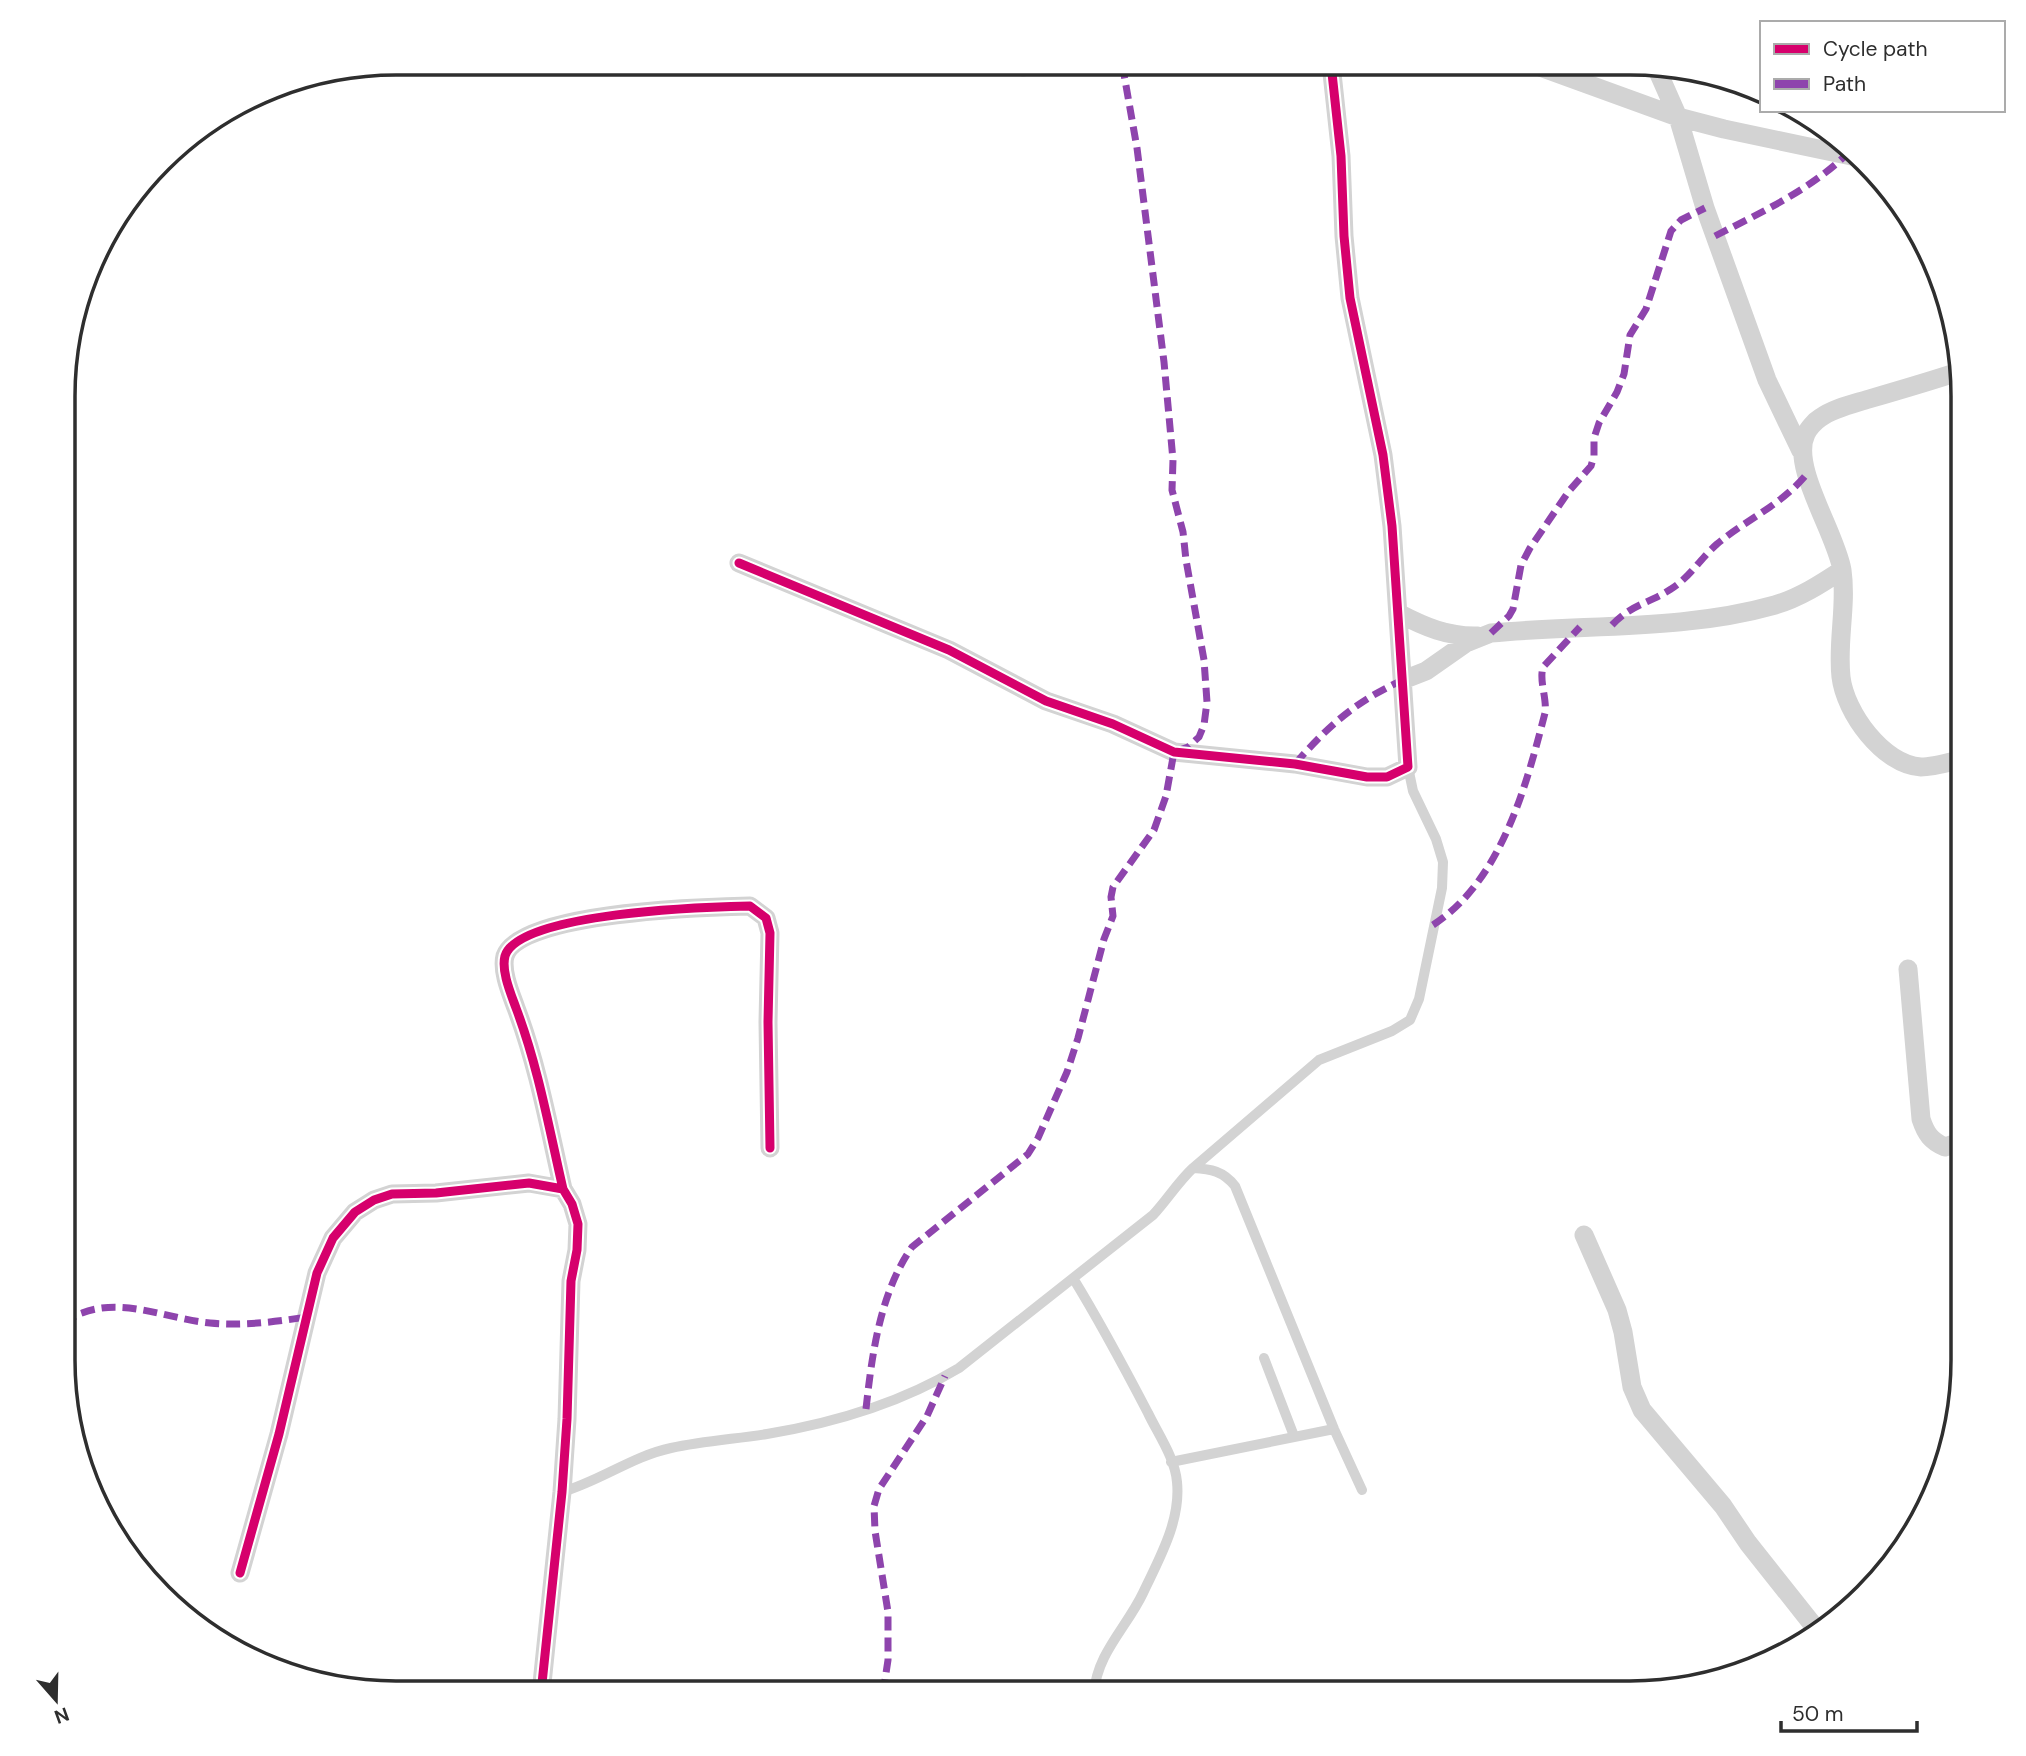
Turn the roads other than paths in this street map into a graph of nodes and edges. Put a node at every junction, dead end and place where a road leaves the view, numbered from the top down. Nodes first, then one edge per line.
1 (1332, 75) edge
2 (1562, 75) edge
3 (1661, 77) edge
4 (1678, 117) junction
5 (1839, 153) edge
6 (1950, 375) edge
7 (1801, 451) junction
8 (739, 564) dead end
9 (1842, 570) junction
10 (1398, 613) junction
11 (1479, 636) junction
12 (1403, 680) junction
13 (1951, 761) edge
14 (1408, 767) junction
15 (1908, 969) dead end
16 (1951, 1145) edge
17 (769, 1148) dead end
18 (1193, 1168) junction
19 (563, 1189) junction
20 (1584, 1235) dead end
21 (1073, 1278) junction
22 (1264, 1358) dead end
23 (1334, 1429) junction
24 (1294, 1436) junction
25 (1171, 1462) junction
26 (1362, 1490) dead end
27 (562, 1492) junction
28 (240, 1573) dead end
29 (1812, 1624) edge
30 (542, 1681) edge
31 (1095, 1681) edge

1 - 10 street
2 - 4 street
3 - 4 street
4 - 5 street
4 - 7 street
6 - 7 street
7 - 9 street
8 - 14 street
9 - 11 street
9 - 13 street
10 - 11 street
10 - 12 street
11 - 12 street
12 - 14 street
14 - 18 lane
15 - 16 street
17 - 19 street
18 - 21 lane
18 - 23 lane
19 - 27 street
19 - 28 street
20 - 29 street
21 - 25 lane
21 - 27 lane
22 - 24 lane
23 - 24 lane
23 - 26 lane
24 - 25 lane
25 - 31 lane
27 - 30 street

